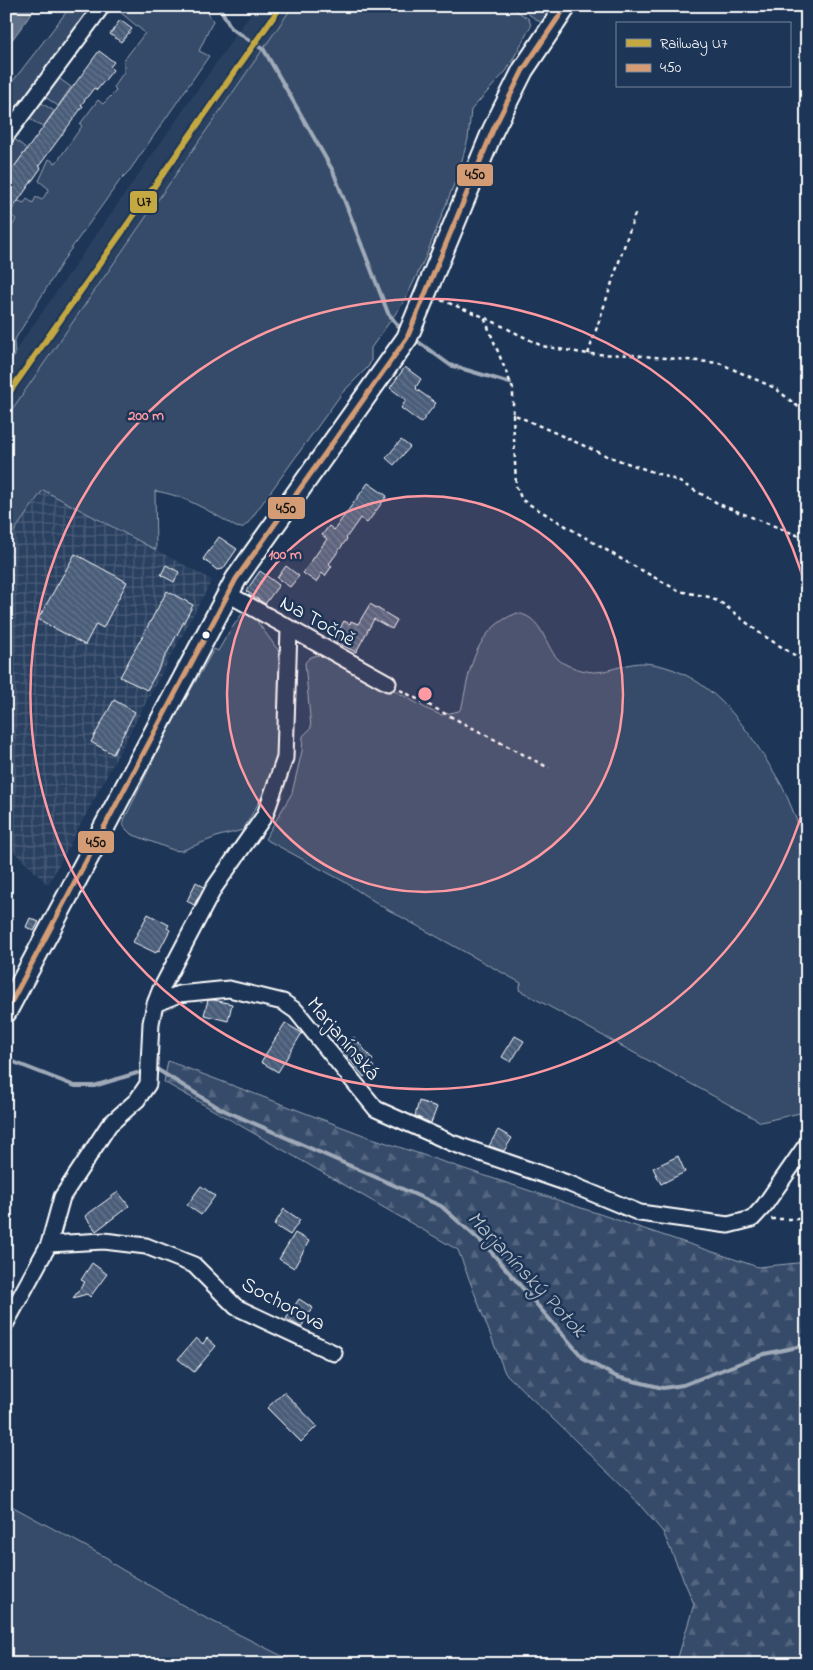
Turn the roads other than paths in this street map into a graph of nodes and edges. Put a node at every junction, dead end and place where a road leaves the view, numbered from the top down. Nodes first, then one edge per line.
1 (102, 6) edge
2 (566, 6) edge
3 (6, 136) edge
4 (228, 594) junction
5 (289, 628) junction
6 (388, 683) road end
7 (155, 1004) junction
8 (6, 1012) edge
9 (807, 1144) edge
10 (49, 1244) junction
11 (6, 1323) edge
12 (334, 1353) dead end

1 - 3 street
2 - 4 main road
4 - 5 street, Na Točně
4 - 8 main road
5 - 6 street, Na Točně
5 - 7 street
7 - 9 street, Marjanínská
7 - 10 street
10 - 11 street
10 - 12 street, Sochorova

